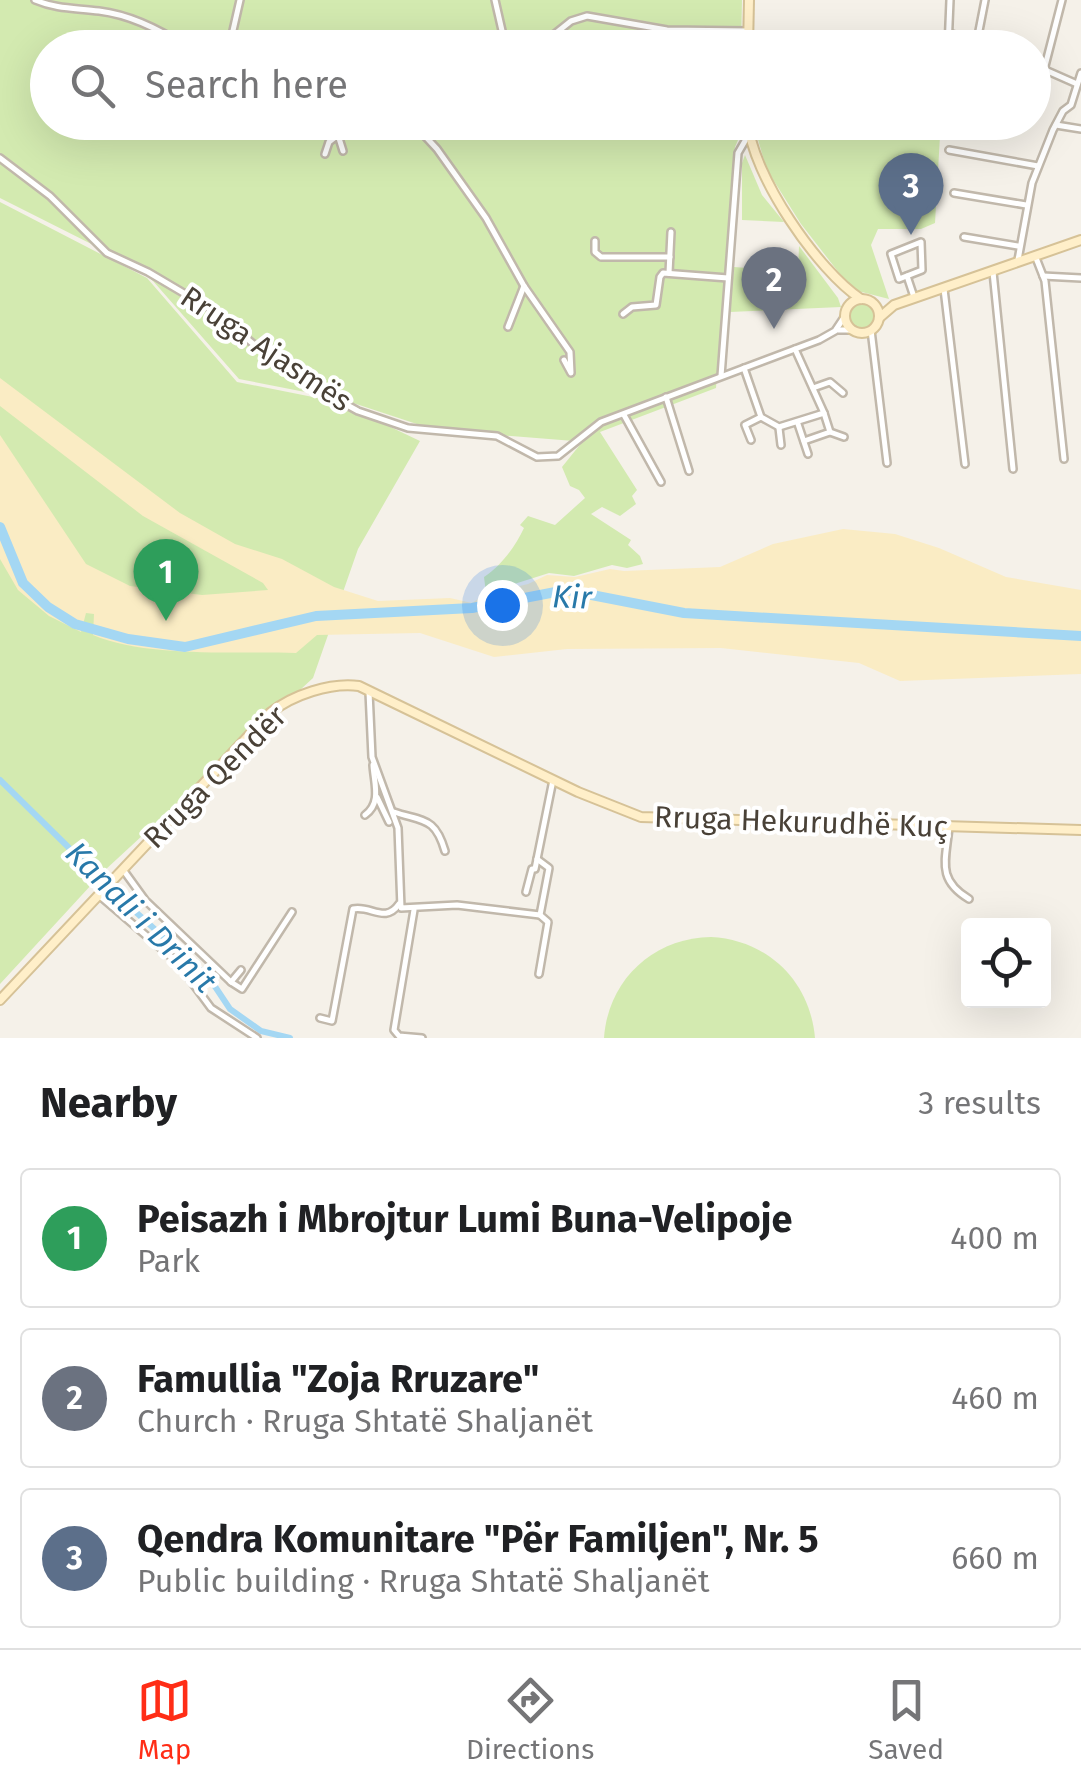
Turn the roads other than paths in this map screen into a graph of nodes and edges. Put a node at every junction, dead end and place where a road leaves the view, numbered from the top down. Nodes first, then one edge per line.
1 (35, 0) edge
2 (240, 0) edge
3 (495, 0) edge
4 (749, 0) edge
5 (950, 0) edge
6 (985, 0) edge
7 (1062, 0) edge
8 (154, 30) edge
9 (233, 30) edge
10 (502, 30) edge
11 (560, 30) edge
12 (667, 30) edge
13 (748, 30) edge
14 (949, 30) edge
15 (980, 30) edge
16 (1051, 43) edge
17 (1051, 73) edge
18 (1081, 73) edge
19 (1077, 84) junction
20 (1056, 125) junction
21 (1081, 129) edge
22 (1051, 136) edge
23 (332, 140) edge
24 (340, 140) edge
25 (428, 140) edge
26 (746, 140) edge
27 (751, 140) edge
28 (1049, 140) edge
29 (949, 150) dead end
30 (343, 151) dead end
31 (324, 154) dead end
32 (0, 158) edge
33 (1038, 166) junction
34 (954, 193) dead end
35 (1026, 205) junction
36 (671, 232) dead end
37 (964, 237) dead end
38 (1081, 240) edge
39 (594, 241) dead end
40 (1018, 246) junction
41 (670, 257) junction
42 (1036, 258) junction
43 (1018, 264) junction
44 (992, 272) junction
45 (669, 273) junction
46 (907, 276) junction
47 (1043, 276) junction
48 (728, 278) junction
49 (1081, 278) edge
50 (524, 286) junction
51 (841, 286) junction
52 (944, 288) junction
53 (861, 298) junction
54 (914, 298) junction
55 (875, 304) junction
56 (894, 305) junction
57 (846, 313) junction
58 (623, 314) dead end
59 (880, 318) junction
60 (508, 327) dead end
61 (854, 330) junction
62 (872, 330) junction
63 (835, 331) junction
64 (796, 348) junction
65 (564, 360) dead end
66 (744, 368) junction
67 (721, 376) junction
68 (813, 388) junction
69 (843, 394) dead end
70 (666, 398) junction
71 (824, 413) junction
72 (624, 414) junction
73 (761, 417) junction
74 (798, 424) junction
75 (779, 427) junction
76 (830, 432) junction
77 (844, 437) dead end
78 (752, 440) dead end
79 (804, 440) junction
80 (781, 445) dead end
81 (808, 454) dead end
82 (1064, 459) dead end
83 (887, 463) dead end
84 (965, 464) dead end
85 (1013, 469) dead end
86 (689, 471) dead end
87 (661, 482) dead end
88 (370, 691) junction
89 (372, 757) junction
90 (552, 780) junction
91 (376, 794) junction
92 (394, 812) junction
93 (365, 815) dead end
94 (388, 822) dead end
95 (948, 827) junction
96 (1081, 830) edge
97 (445, 851) dead end
98 (538, 858) junction
99 (124, 871) junction
100 (526, 892) dead end
101 (101, 895) junction
102 (969, 900) dead end
103 (399, 904) junction
104 (414, 910) junction
105 (292, 912) dead end
106 (540, 915) junction
107 (241, 970) dead end
108 (539, 974) dead end
109 (231, 982) junction
110 (0, 1000) edge
111 (320, 1018) dead end
112 (258, 1038) edge
113 (422, 1038) edge

1 - 8 street
2 - 9 street
3 - 10 street
4 - 13 street
5 - 14 street
6 - 15 street
7 - 16 street
11 - 12 street
17 - 19 street
18 - 19 street
19 - 20 street
20 - 21 street
20 - 22 street
23 - 31 street
24 - 30 street
25 - 50 street
26 - 48 street
27 - 51 street
28 - 33 street
29 - 33 street
32 - 72 street, Rruga Ajasmës
33 - 35 street
34 - 35 street
35 - 40 street
36 - 41 street
37 - 40 street
38 - 42 street
39 - 41 street
40 - 43 street
41 - 45 street
42 - 43 street
42 - 47 street
43 - 44 street
44 - 52 street
44 - 85 street
45 - 48 street
45 - 58 street
46 - 46 street
46 - 54 street
47 - 49 street
47 - 82 street
48 - 67 street
50 - 60 street
50 - 65 street
51 - 53 street
51 - 57 street
52 - 54 street
52 - 84 street
53 - 55 street
53 - 57 street
54 - 56 street
55 - 56 street
55 - 59 street
56 - 59 street
57 - 61 street
57 - 63 street
59 - 62 street
61 - 62 street
61 - 63 street
62 - 83 street
63 - 64 street
64 - 66 street
64 - 68 street
66 - 67 street
66 - 73 street
67 - 70 street
68 - 69 street
68 - 71 street
70 - 72 street
70 - 86 street
71 - 74 street
71 - 76 street
72 - 87 street
73 - 75 street
73 - 78 street
74 - 75 street
74 - 79 street
75 - 80 street
76 - 77 street
76 - 79 street
79 - 81 street
88 - 89 street
88 - 90 street, Rruga Hekurudhë Kuç
88 - 99 street, Rruga Qendër
89 - 91 street
89 - 92 street
90 - 95 street, Rruga Hekurudhë Kuç
90 - 98 street
91 - 93 street
91 - 94 street
92 - 97 street
92 - 103 street
95 - 96 street, Rruga Hekurudhë Kuç
95 - 102 street
98 - 100 street
98 - 106 street
99 - 101 street, Rruga Qendër
99 - 109 street
101 - 110 street, Rruga Qendër
101 - 112 street
103 - 104 street
103 - 111 street
104 - 106 street
104 - 113 street
105 - 109 street
106 - 108 street
107 - 109 street

